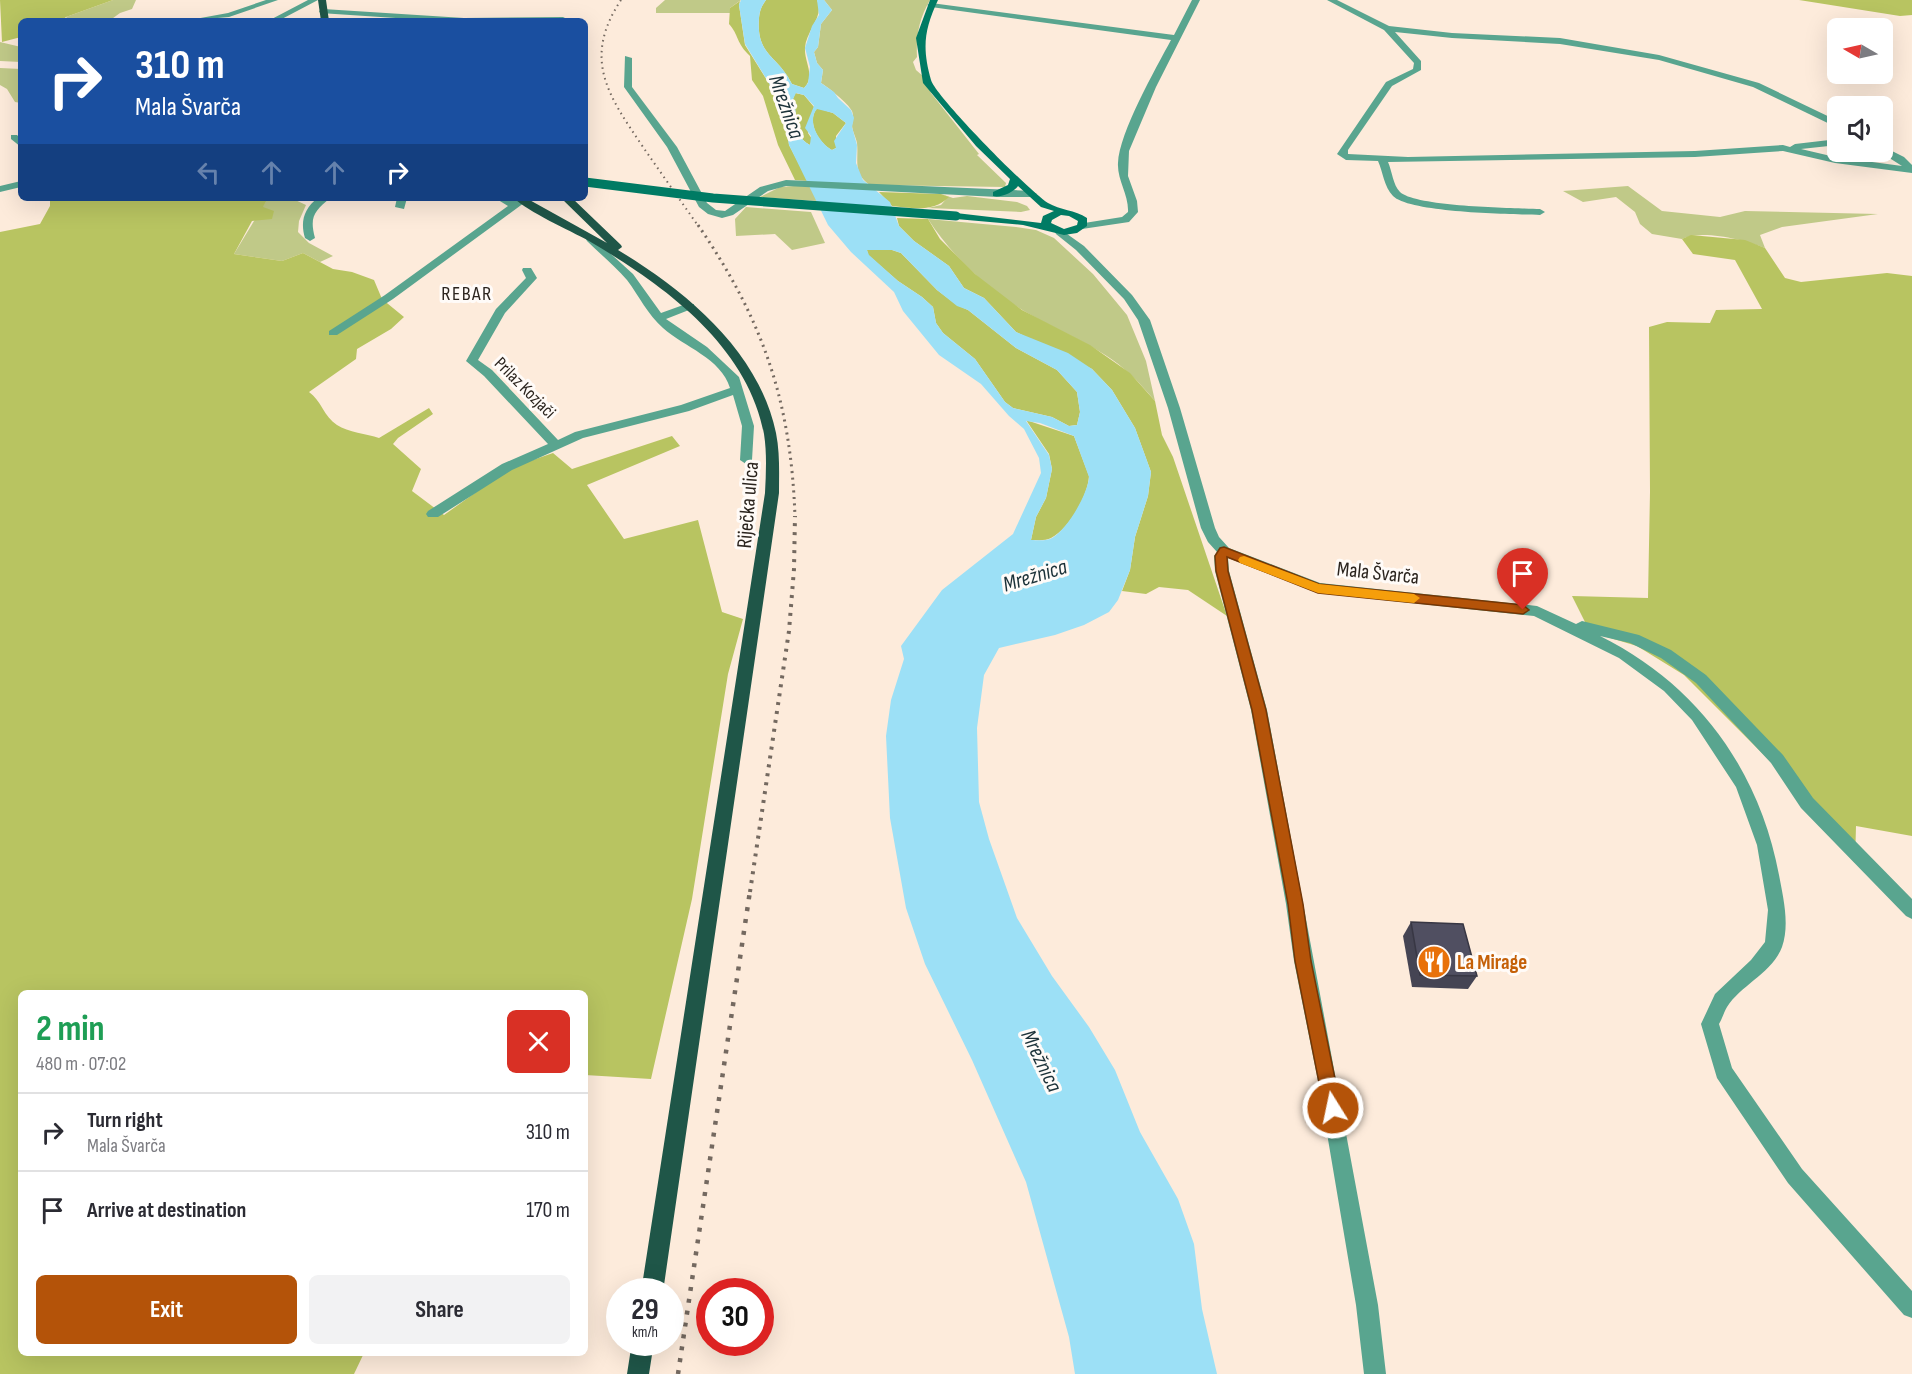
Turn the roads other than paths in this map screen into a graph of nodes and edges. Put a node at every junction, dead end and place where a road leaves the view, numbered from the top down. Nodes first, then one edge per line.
1 (274, 0) edge
2 (314, 0) edge
3 (322, 0) edge
4 (1196, 0) edge
5 (1331, 0) edge
6 (933, 2) edge
7 (323, 11) junction
8 (208, 18) edge
9 (279, 18) edge
10 (324, 18) edge
11 (433, 18) edge
12 (1388, 28) junction
13 (1177, 38) junction
14 (628, 58) dead end
15 (1827, 119) edge
16 (1827, 143) edge
17 (1783, 148) junction
18 (1893, 155) edge
19 (1382, 160) junction
20 (1911, 170) edge
21 (1015, 178) junction
22 (588, 182) edge
23 (18, 185) edge
24 (0, 189) edge
25 (997, 194) junction
26 (1034, 195) junction
27 (320, 201) edge
28 (518, 201) edge
29 (561, 201) edge
30 (569, 201) edge
31 (1045, 205) junction
32 (1066, 212) junction
33 (1540, 212) dead end
34 (1077, 215) junction
35 (1008, 220) junction
36 (1108, 222) junction
37 (1047, 223) junction
38 (1082, 227) junction
39 (573, 228) junction
40 (1060, 232) junction
41 (310, 238) dead end
42 (591, 239) junction
43 (1080, 248) junction
44 (638, 268) junction
45 (527, 270) dead end
46 (690, 306) junction
47 (659, 318) junction
48 (333, 333) dead end
49 (738, 389) junction
50 (556, 445) junction
51 (746, 460) dead end
52 (433, 514) dead end
53 (1224, 551) junction
54 (1556, 620) junction
55 (1912, 911) edge
56 (654, 1278) edge
57 (1912, 1307) edge
58 (641, 1356) edge
59 (638, 1374) edge
60 (1374, 1374) edge

1 - 8 street
2 - 9 street
3 - 7 main road
4 - 13 street
5 - 12 street
6 - 13 street
6 - 21 street
7 - 10 main road
7 - 11 street
12 - 15 street
12 - 19 street
13 - 36 street
14 - 25 street
16 - 17 street
17 - 19 street
17 - 20 street
18 - 20 street
19 - 33 street
21 - 25 street
21 - 26 street
22 - 35 street, bridge
23 - 24 street
25 - 26 street
26 - 31 street
26 - 35 street
27 - 41 street
28 - 39 main road, Riječka ulica
28 - 48 street
29 - 39 main road
30 - 44 main road, Riječka ulica
31 - 32 street
31 - 37 street
32 - 34 street
32 - 37 street
34 - 36 street
34 - 38 street
35 - 37 street
36 - 38 street
37 - 40 street
38 - 40 street
38 - 43 street
39 - 42 main road, Riječka ulica
40 - 43 street
42 - 44 main road, Riječka ulica
42 - 47 street, Riječka ulica
43 - 53 street
44 - 46 main road, Riječka ulica
45 - 50 street, Prilaz Kozjači
46 - 47 street
46 - 56 main road, Riječka ulica
47 - 49 street, Riječka ulica
49 - 50 street, Prilaz Kozjači
49 - 51 street, Riječka ulica
50 - 52 street, Prilaz Kozjači
53 - 54 street, Mala Švarča
53 - 60 street
54 - 55 street
54 - 57 street, Mala Švarča
58 - 59 main road

